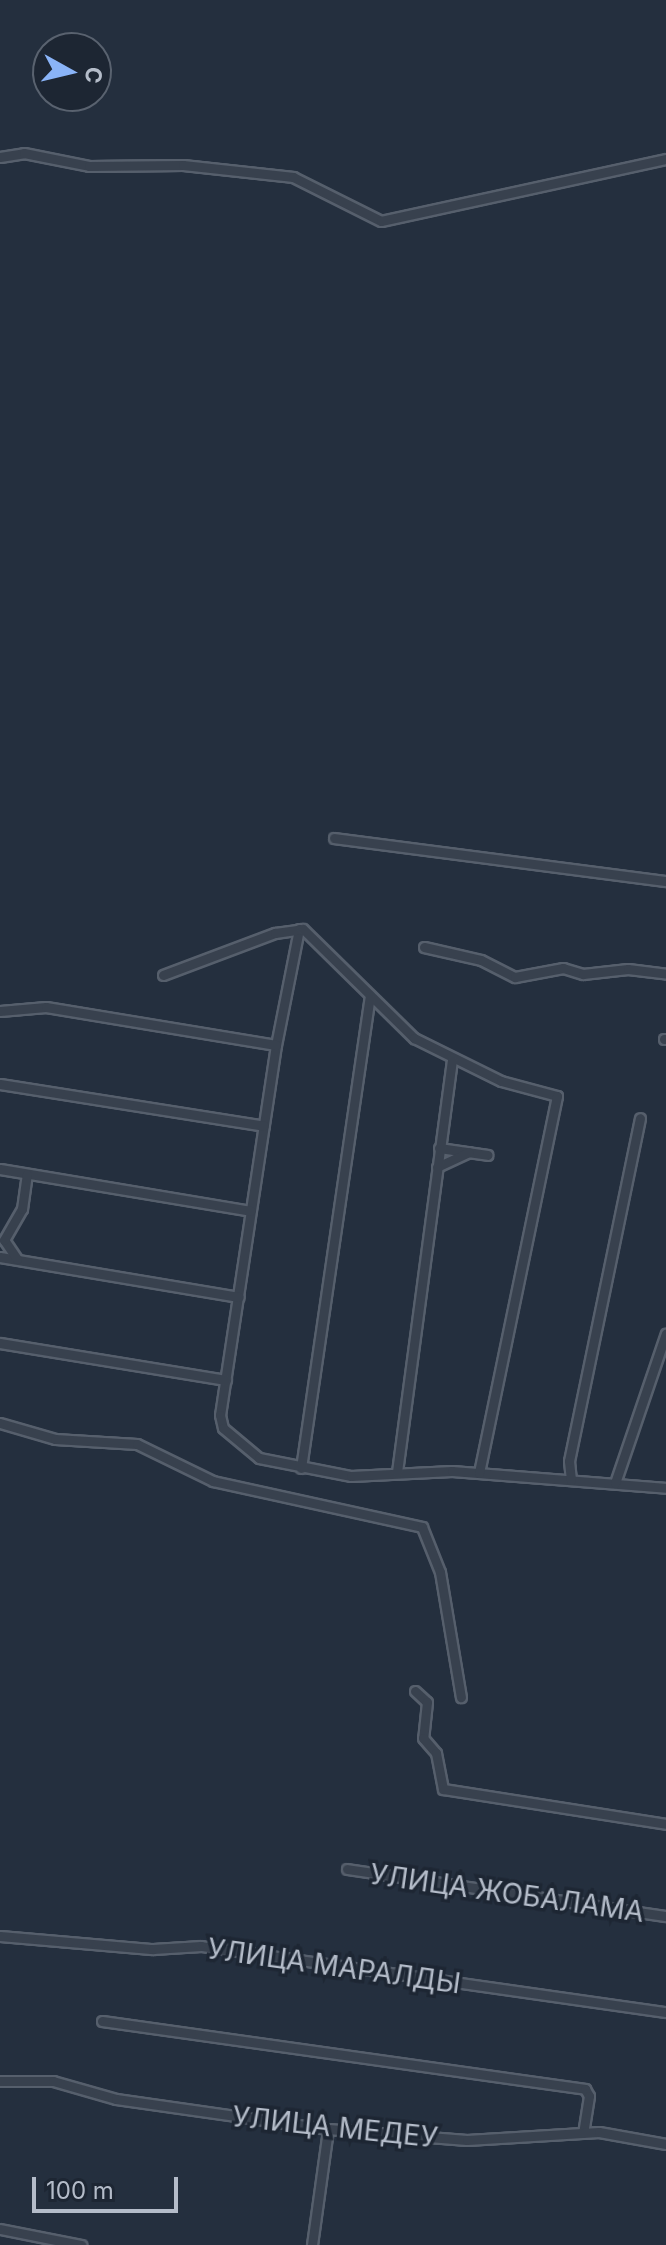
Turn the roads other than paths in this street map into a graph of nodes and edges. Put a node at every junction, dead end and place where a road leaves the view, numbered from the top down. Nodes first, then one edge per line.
1 (0, 157) edge
2 (666, 159) edge
3 (334, 838) dead end
4 (666, 881) edge
5 (299, 929) junction
6 (424, 947) dead end
7 (666, 974) edge
8 (163, 975) dead end
9 (370, 996) junction
10 (0, 1011) edge
11 (276, 1045) junction
12 (452, 1060) junction
13 (0, 1084) edge
14 (640, 1118) dead end
15 (264, 1126) junction
16 (439, 1148) junction
17 (469, 1152) junction
18 (488, 1155) dead end
19 (437, 1167) junction
20 (0, 1169) edge
21 (27, 1174) junction
22 (251, 1211) junction
23 (0, 1257) edge
24 (18, 1260) junction
25 (239, 1297) junction
26 (666, 1333) edge
27 (0, 1343) edge
28 (226, 1380) junction
29 (0, 1412) edge
30 (5, 1424) edge
31 (301, 1468) junction
32 (397, 1472) junction
33 (479, 1473) junction
34 (571, 1480) junction
35 (615, 1483) junction
36 (666, 1488) edge
37 (415, 1691) dead end
38 (461, 1697) dead end
39 (666, 1824) edge
40 (347, 1869) dead end
41 (666, 1916) edge
42 (0, 1936) edge
43 (666, 2012) edge
44 (102, 2021) dead end
45 (4, 2083) edge
46 (328, 2129) junction
47 (583, 2133) junction
48 (666, 2144) edge
49 (0, 2229) edge
50 (81, 2245) edge
51 (312, 2245) edge

1 - 2 street
3 - 4 street
5 - 8 street
5 - 9 street
5 - 11 street
6 - 7 street
9 - 12 street
9 - 31 street
10 - 11 street
11 - 15 street
12 - 16 street
12 - 33 street
13 - 15 street
14 - 34 street
15 - 22 street
16 - 17 street
16 - 19 street
17 - 18 street
17 - 19 street
19 - 32 street
20 - 21 street
21 - 22 street
21 - 24 street
22 - 25 street
23 - 24 street
24 - 25 street
25 - 28 street
26 - 35 street
27 - 28 street
28 - 31 street
29 - 30 street
30 - 38 street
31 - 32 street
32 - 33 street
33 - 34 street
34 - 35 street
35 - 36 street
37 - 39 street
40 - 41 street, УЛИЦА ЖОБАЛАМА
42 - 43 street, УЛИЦА МАРАЛДЫ
44 - 47 street
45 - 46 street, УЛИЦА МЕДЕУ
46 - 47 street, УЛИЦА МЕДЕУ
46 - 51 street
47 - 48 street, УЛИЦА МЕДЕУ
49 - 50 street

